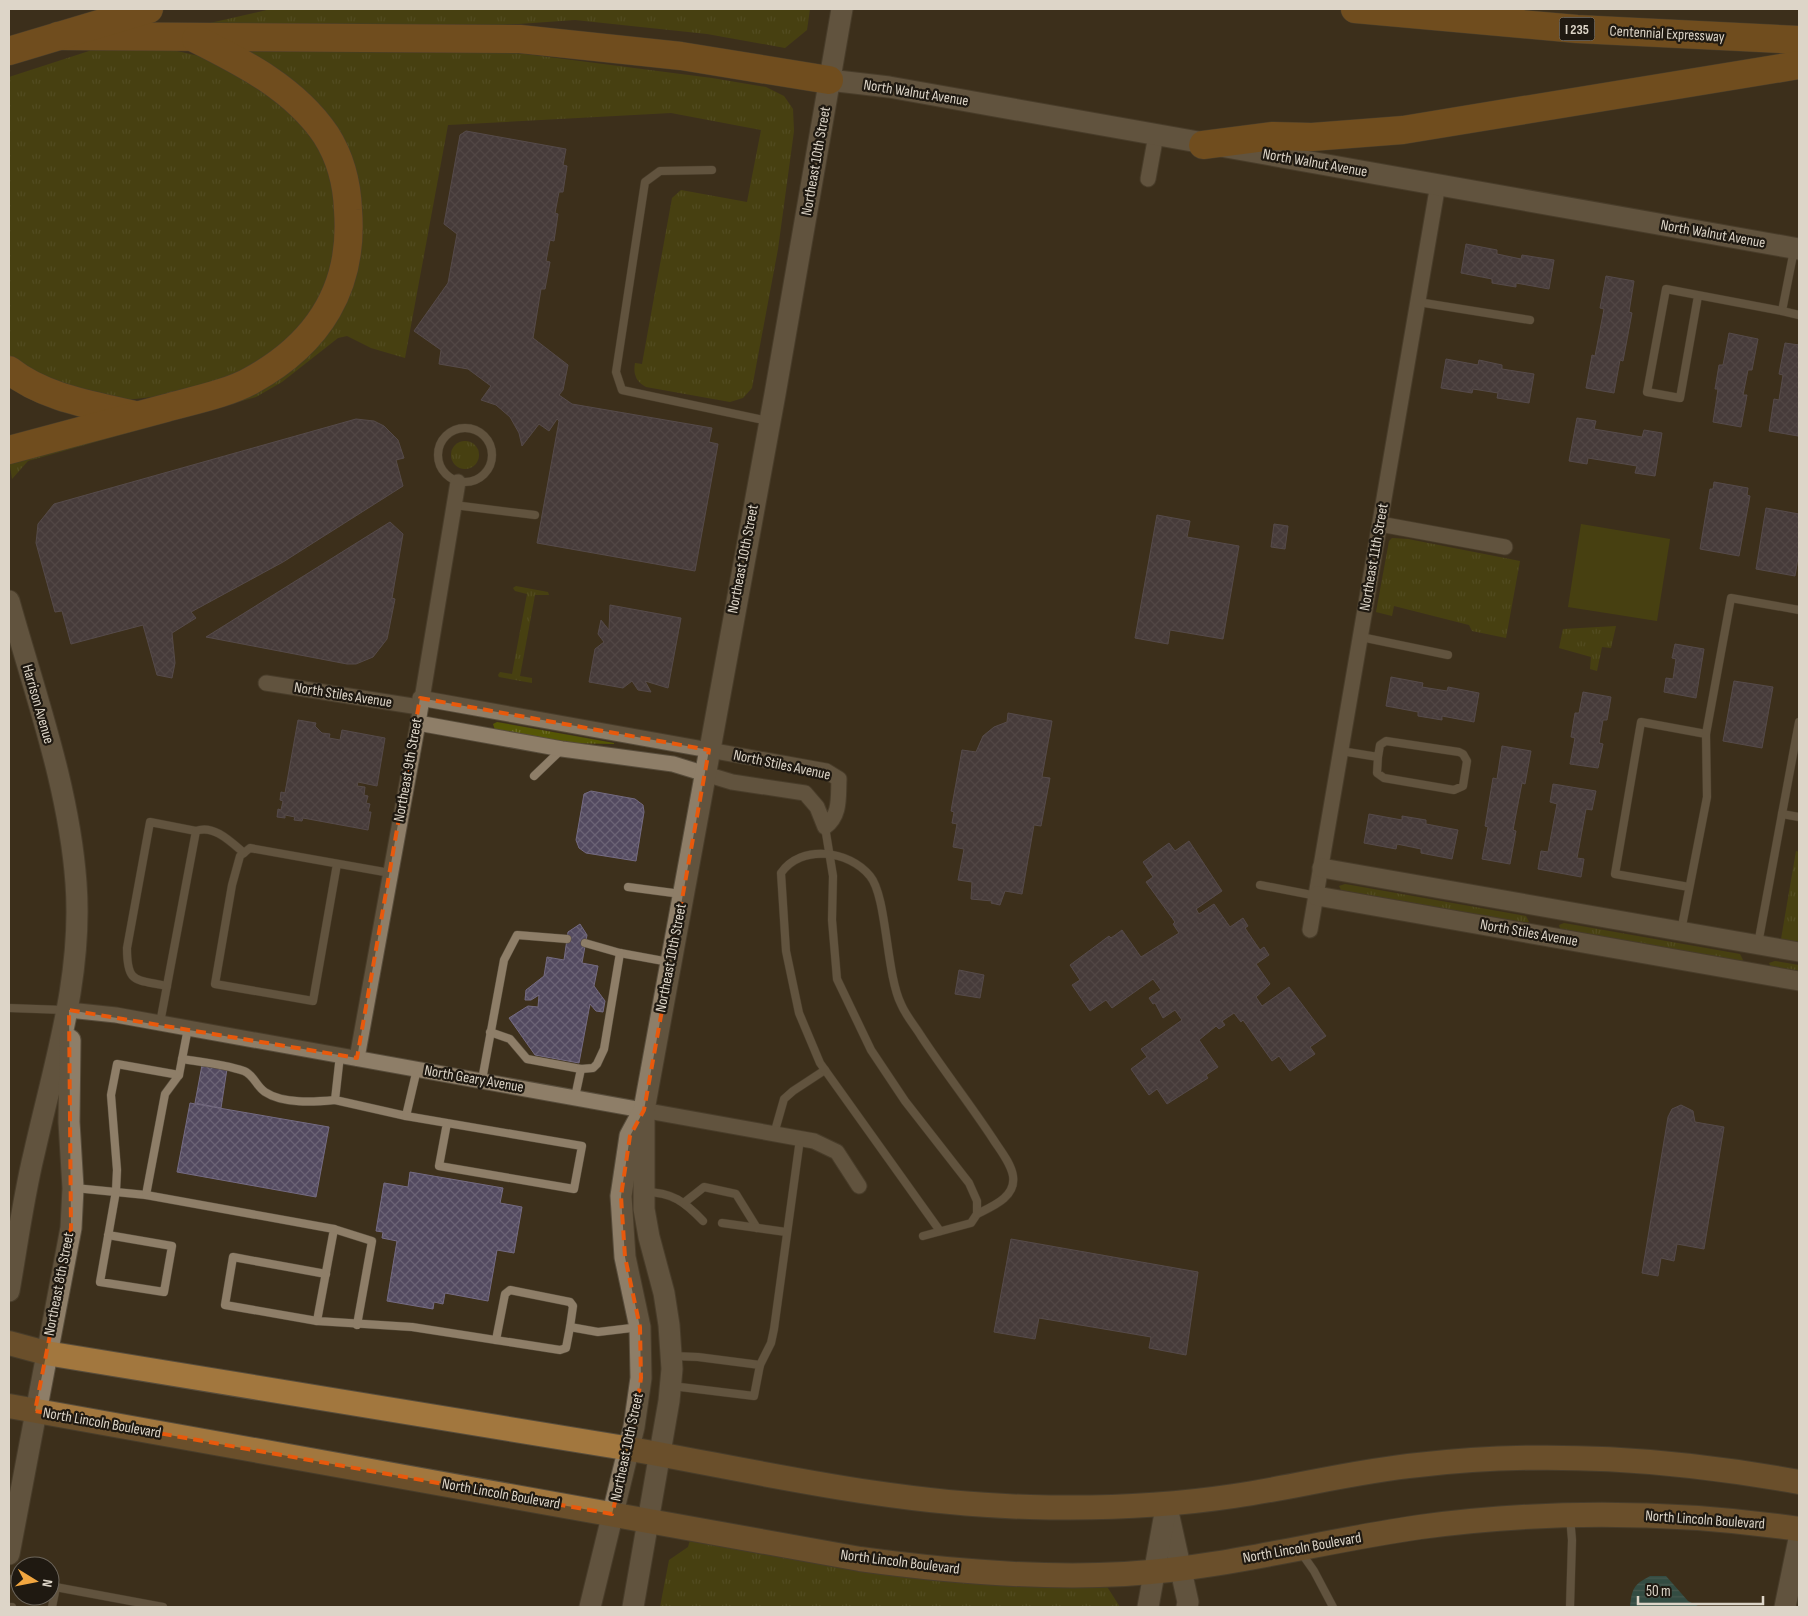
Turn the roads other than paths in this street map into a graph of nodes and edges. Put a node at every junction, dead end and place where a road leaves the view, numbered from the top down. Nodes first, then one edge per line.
1 (149, 9) edge
2 (1355, 9) edge
3 (840, 16) edge
4 (58, 36) junction
5 (188, 36) junction
6 (1799, 40) edge
7 (9, 51) edge
8 (1799, 65) edge
9 (829, 80) junction
10 (1156, 135) junction
11 (1203, 145) junction
12 (712, 170) dead end
13 (1148, 178) dead end
14 (1438, 184) junction
15 (1797, 248) edge
16 (1698, 296) junction
17 (1418, 302) junction
18 (1782, 312) junction
19 (1799, 314) edge
20 (1530, 320) dead end
21 (9, 370) edge
22 (139, 415) junction
23 (770, 421) junction
24 (9, 450) edge
25 (458, 482) junction
26 (454, 505) junction
27 (535, 515) dead end
28 (1380, 524) junction
29 (1505, 547) dead end
30 (9, 601) edge
31 (1799, 610) edge
32 (1361, 637) junction
33 (1448, 655) dead end
34 (266, 683) dead end
35 (420, 703) junction
36 (1799, 722) edge
37 (418, 723) junction
38 (1706, 734) junction
39 (562, 749) junction
40 (709, 750) junction
41 (1342, 751) junction
42 (1378, 757) junction
43 (704, 774) junction
44 (534, 776) dead end
45 (59, 777) joint
46 (1782, 814) junction
47 (1799, 817) edge
48 (825, 827) junction
49 (196, 831) junction
50 (829, 852) junction
51 (244, 853) junction
52 (337, 864) junction
53 (1322, 868) junction
54 (390, 873) junction
55 (1260, 884) dead end
56 (628, 887) dead end
57 (1689, 887) junction
58 (683, 894) junction
59 (1317, 896) junction
60 (1551, 908) junction
61 (1310, 930) dead end
62 (1681, 932) junction
63 (1546, 936) junction
64 (567, 940) dead end
65 (585, 943) dead end
66 (1758, 945) junction
67 (1799, 952) edge
68 (620, 953) junction
69 (671, 962) junction
70 (1753, 974) junction
71 (1799, 981) edge
72 (167, 986) junction
73 (9, 1008) edge
74 (69, 1010) junction
75 (160, 1023) junction
76 (188, 1028) junction
77 (490, 1032) junction
78 (340, 1055) junction
79 (357, 1058) junction
80 (182, 1059) junction
81 (416, 1068) junction
82 (581, 1069) junction
83 (825, 1070) junction
84 (179, 1075) junction
85 (482, 1080) junction
86 (575, 1097) junction
87 (334, 1100) junction
88 (644, 1110) junction
89 (406, 1116) junction
90 (447, 1123) junction
91 (774, 1134) junction
92 (800, 1139) junction
93 (859, 1186) dead end
94 (73, 1188) junction
95 (116, 1192) junction
96 (643, 1192) junction
97 (146, 1195) junction
98 (685, 1202) junction
99 (977, 1214) junction
100 (703, 1221) dead end
101 (722, 1223) dead end
102 (757, 1228) junction
103 (334, 1229) junction
104 (940, 1231) junction
105 (786, 1232) junction
106 (108, 1235) junction
107 (923, 1236) dead end
108 (326, 1274) junction
109 (9, 1291) edge
110 (317, 1321) junction
111 (357, 1325) junction
112 (570, 1326) junction
113 (640, 1327) junction
114 (496, 1340) junction
115 (9, 1343) edge
116 (46, 1353) junction
117 (671, 1356) junction
118 (760, 1365) junction
119 (670, 1386) junction
120 (9, 1406) edge
121 (35, 1411) junction
122 (628, 1449) junction
123 (659, 1454) junction
124 (1799, 1482) edge
125 (1166, 1503) junction
126 (612, 1514) junction
127 (1569, 1514) junction
128 (649, 1521) junction
129 (1799, 1529) edge
130 (1799, 1539) edge
131 (1299, 1549) junction
132 (9, 1554) edge
133 (1181, 1569) junction
134 (1155, 1571) junction
135 (60, 1588) edge
136 (163, 1607) edge
137 (590, 1607) edge
138 (633, 1607) edge
139 (1148, 1607) edge
140 (1187, 1607) edge
141 (1333, 1607) edge
142 (1570, 1607) edge
143 (1785, 1607) edge

1 - 4 highway
2 - 6 highway, Centennial Expressway / I 235
3 - 9 main road, Northeast 10th Street
4 - 5 highway
4 - 7 highway
5 - 9 highway
5 - 22 highway
8 - 11 highway
9 - 10 main road, North Walnut Avenue
9 - 23 main road, Northeast 10th Street
10 - 11 main road, North Walnut Avenue
10 - 13 street
11 - 14 main road, North Walnut Avenue
12 - 23 lane
14 - 15 main road, North Walnut Avenue
14 - 17 street, Northeast 11th Street
15 - 18 lane
16 - 16 lane
16 - 18 lane
17 - 20 lane
17 - 28 street, Northeast 11th Street
18 - 19 lane
21 - 22 highway
22 - 24 highway
23 - 40 main road, Northeast 10th Street
25 - 25 lane
25 - 26 street, Northeast 9th Street
26 - 27 lane
26 - 35 street, Northeast 9th Street
28 - 29 street
28 - 32 street, Northeast 11th Street
30 - 45 main road, Harrison Avenue
31 - 38 lane
32 - 33 lane
32 - 41 street, Northeast 11th Street
34 - 35 street, North Stiles Avenue
35 - 37 street, Northeast 9th Street
35 - 40 street, North Stiles Avenue
36 - 46 lane
37 - 39 street, North Stiles Avenue
37 - 54 street, Northeast 9th Street
38 - 57 lane
38 - 57 lane
39 - 43 street, North Stiles Avenue
39 - 44 lane
40 - 43 main road, Northeast 10th Street
40 - 48 street, North Stiles Avenue
41 - 42 lane
41 - 53 street, Northeast 11th Street
42 - 42 lane
43 - 48 street, North Stiles Avenue
43 - 58 main road, Northeast 10th Street
45 - 74 main road, Northeast 8th Street
46 - 47 lane
46 - 66 lane
48 - 50 lane
49 - 51 lane
49 - 72 lane
49 - 72 lane
50 - 83 lane
50 - 99 lane
50 - 99 lane
51 - 52 lane
51 - 52 lane
52 - 54 lane
53 - 59 street, Northeast 11th Street
53 - 60 street, North Stiles Avenue
54 - 79 street, Northeast 9th Street
55 - 59 lane, North Stiles Avenue
56 - 58 lane
57 - 62 lane
58 - 69 main road, Northeast 10th Street
59 - 61 street, Northeast 11th Street
59 - 63 street, North Stiles Avenue
60 - 62 street, North Stiles Avenue
60 - 63 street
62 - 66 street, North Stiles Avenue
63 - 70 street, North Stiles Avenue
64 - 77 lane
65 - 68 lane
66 - 67 street, North Stiles Avenue
66 - 70 street
68 - 69 lane
68 - 82 lane
69 - 88 main road, Northeast 10th Street
70 - 71 street, North Stiles Avenue
72 - 75 lane
73 - 74 lane
74 - 75 street, North Geary Avenue
74 - 94 main road, Northeast 8th Street
74 - 109 main road, Northeast 8th Street
75 - 76 street, North Geary Avenue
76 - 78 street, North Geary Avenue
76 - 80 lane
77 - 82 lane
77 - 85 lane
78 - 79 street, North Geary Avenue
78 - 87 lane
79 - 81 street, North Geary Avenue
80 - 84 lane
80 - 87 lane
81 - 85 street, North Geary Avenue
81 - 89 lane
82 - 86 lane
83 - 91 lane
83 - 104 lane
84 - 95 lane
84 - 97 lane
85 - 86 street, North Geary Avenue
86 - 88 street, North Geary Avenue
87 - 89 lane
88 - 91 street, North Geary Avenue
88 - 96 main road, Northeast 10th Street
88 - 113 main road, Northeast 10th Street
89 - 90 lane
90 - 90 lane
91 - 92 street, North Geary Avenue
92 - 93 street, North Geary Avenue
92 - 105 lane
94 - 95 lane
94 - 116 main road, Northeast 8th Street
95 - 97 lane
95 - 106 lane
96 - 98 lane
96 - 117 main road, Northeast 10th Street
97 - 103 lane
98 - 100 lane
98 - 102 lane
99 - 104 lane
101 - 102 lane
102 - 105 lane
103 - 108 lane
103 - 111 lane
104 - 107 lane
105 - 118 lane
106 - 106 lane
108 - 110 lane
108 - 110 lane
110 - 111 lane
111 - 114 lane
112 - 113 lane
112 - 114 lane
112 - 114 lane
113 - 122 main road, Northeast 10th Street
115 - 116 main road
116 - 121 main road, Northeast 8th Street
116 - 122 main road
117 - 118 lane
117 - 119 main road, Northeast 10th Street
118 - 119 lane
119 - 123 main road, Northeast 10th Street
120 - 121 main road, North Lincoln Boulevard
121 - 126 main road, North Lincoln Boulevard
121 - 132 main road, Northeast 8th Street
122 - 123 main road
122 - 126 main road, Northeast 10th Street
123 - 125 main road
123 - 128 main road, Northeast 10th Street
124 - 125 main road
125 - 133 main road
125 - 134 main road
126 - 128 main road, North Lincoln Boulevard
126 - 137 main road, Northeast 10th Street
127 - 129 main road, North Lincoln Boulevard
127 - 131 main road, North Lincoln Boulevard
127 - 142 lane
128 - 134 main road, North Lincoln Boulevard
128 - 138 main road, Northeast 10th Street
130 - 143 main road
131 - 133 main road, North Lincoln Boulevard
131 - 141 lane
133 - 134 main road, North Lincoln Boulevard
133 - 140 main road
134 - 139 main road
135 - 136 lane

